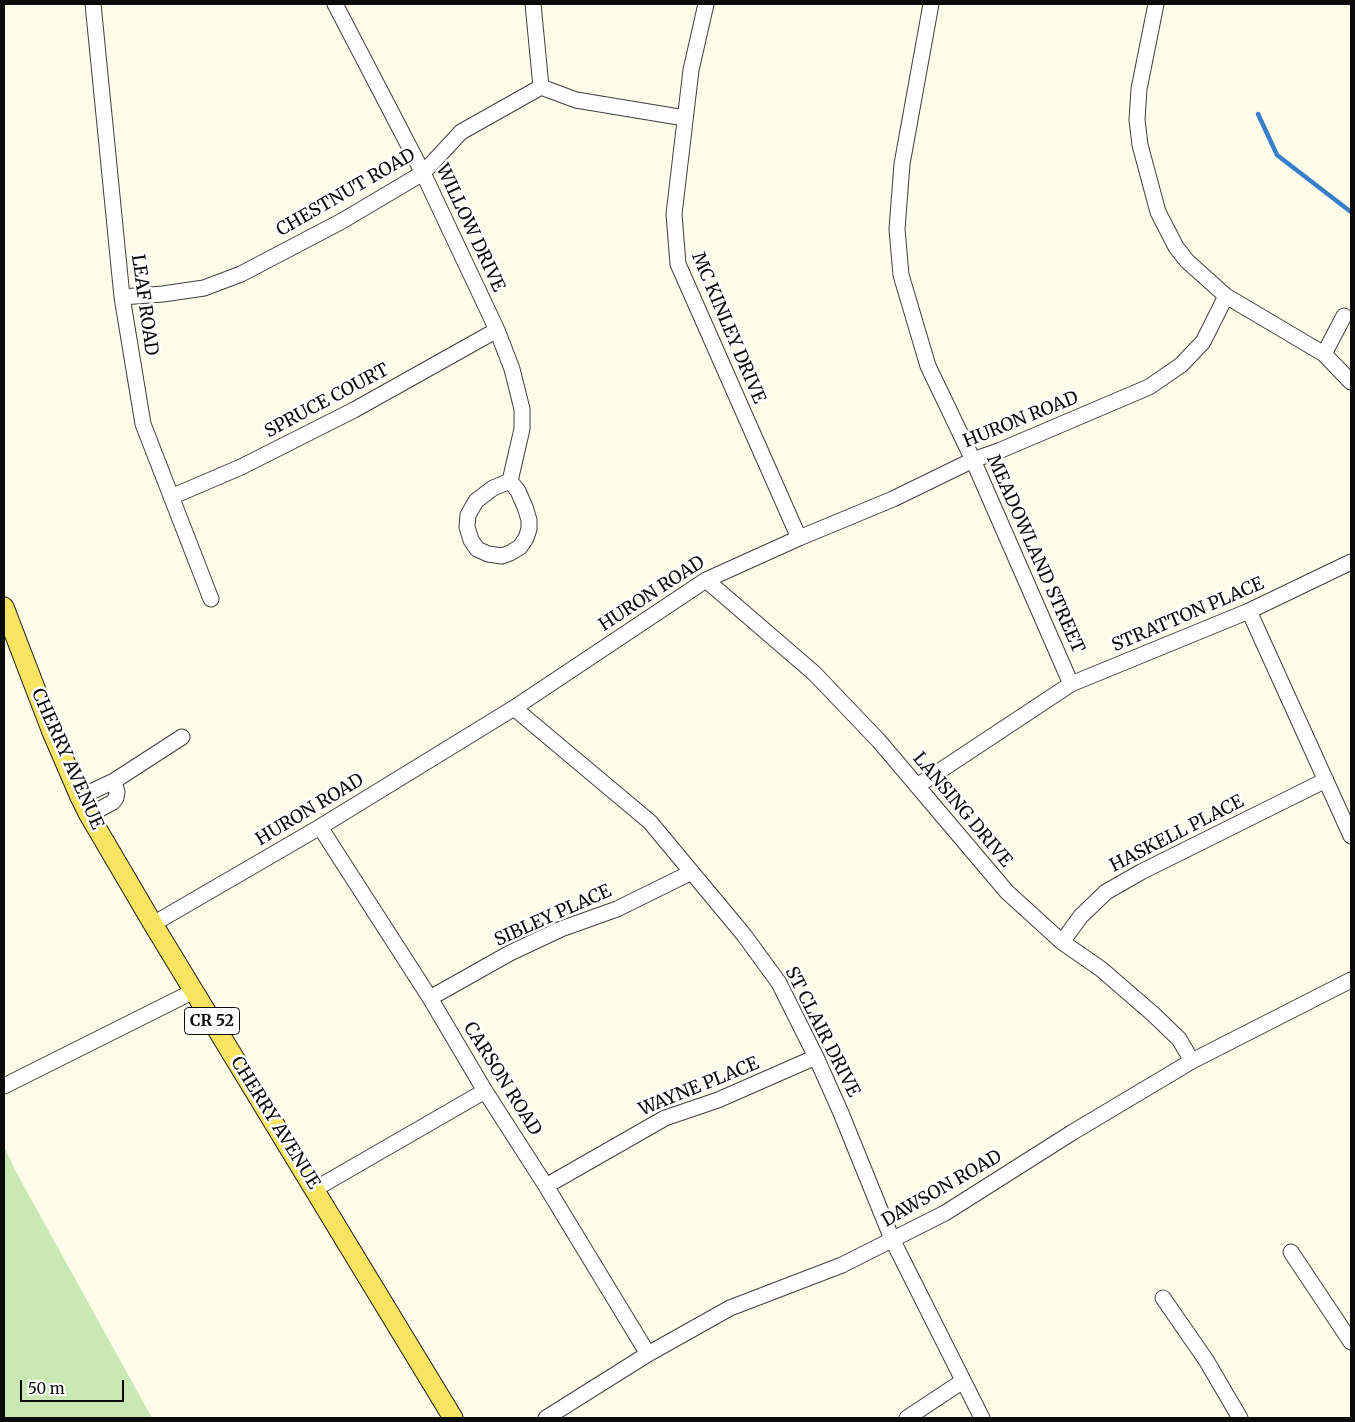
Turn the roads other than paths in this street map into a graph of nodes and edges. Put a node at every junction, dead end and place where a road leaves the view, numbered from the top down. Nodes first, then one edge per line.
1 (93, 4) edge
2 (335, 4) edge
3 (533, 4) edge
4 (706, 4) edge
5 (931, 4) edge
6 (1156, 4) edge
7 (540, 87) junction
8 (685, 118) junction
9 (424, 173) junction
10 (1226, 296) junction
11 (122, 297) junction
12 (1344, 316) dead end
13 (497, 330) junction
14 (1324, 354) junction
15 (1351, 382) edge
16 (973, 460) junction
17 (510, 481) junction
18 (171, 497) junction
19 (799, 538) junction
20 (1351, 562) edge
21 (706, 580) junction
22 (211, 599) dead end
23 (4, 607) edge
24 (1249, 611) junction
25 (1071, 684) junction
26 (514, 708) junction
27 (182, 737) dead end
28 (1326, 780) junction
29 (114, 781) junction
30 (917, 786) junction
31 (80, 797) junction
32 (89, 815) junction
33 (320, 827) junction
34 (1351, 836) edge
35 (692, 872) junction
36 (153, 924) junction
37 (1062, 942) junction
38 (1351, 980) edge
39 (194, 991) junction
40 (430, 998) junction
41 (816, 1057) junction
42 (1192, 1061) junction
43 (4, 1086) edge
44 (485, 1091) junction
45 (546, 1186) junction
46 (315, 1189) junction
47 (892, 1239) junction
48 (1291, 1252) dead end
49 (1164, 1298) dead end
50 (1351, 1342) edge
51 (648, 1354) junction
52 (963, 1381) junction
53 (454, 1418) edge
54 (546, 1418) edge
55 (908, 1418) edge
56 (982, 1418) edge
57 (1240, 1418) edge

1 - 11 street, LEAF ROAD
2 - 9 street, WILLOW DRIVE
3 - 7 street
4 - 8 street, MC KINLEY DRIVE
5 - 16 street, MEADOWLAND STREET
6 - 10 street
7 - 8 street
7 - 9 street, CHESTNUT ROAD
8 - 19 street, MC KINLEY DRIVE
9 - 11 street, CHESTNUT ROAD
9 - 13 street, WILLOW DRIVE
10 - 14 street
10 - 16 street, HURON ROAD
11 - 18 street, LEAF ROAD
12 - 14 street
13 - 17 street, WILLOW DRIVE
13 - 18 street, SPRUCE COURT
14 - 15 street
16 - 19 street, HURON ROAD
16 - 25 street, MEADOWLAND STREET
17 - 17 street
18 - 22 street, LEAF ROAD
19 - 21 street, HURON ROAD
20 - 24 street, STRATTON PLACE
21 - 26 street, HURON ROAD
21 - 30 street, LANSING DRIVE
23 - 31 main road, CHERRY AVENUE / CR 52
24 - 25 street, STRATTON PLACE
24 - 28 street
25 - 30 street, STRATTON PLACE
26 - 33 street, HURON ROAD
26 - 35 street, ST CLAIR DRIVE
27 - 29 street
28 - 34 street
28 - 37 street, HASKELL PLACE
29 - 31 street
29 - 32 street
30 - 37 street, LANSING DRIVE
31 - 32 main road, CHERRY AVENUE / CR 52
32 - 36 main road, CHERRY AVENUE / CR 52
33 - 36 street, HURON ROAD
33 - 40 street, CARSON ROAD
35 - 40 street, SIBLEY PLACE
35 - 41 street, ST CLAIR DRIVE
36 - 39 main road, CHERRY AVENUE / CR 52
37 - 42 street, LANSING DRIVE
38 - 42 street, DAWSON ROAD
39 - 43 street
39 - 46 main road, CHERRY AVENUE / CR 52
40 - 44 street, CARSON ROAD
41 - 45 street, WAYNE PLACE
41 - 47 street, ST CLAIR DRIVE
42 - 47 street, DAWSON ROAD
44 - 45 street, CARSON ROAD
44 - 46 street
45 - 51 street, CARSON ROAD
46 - 53 main road, CHERRY AVENUE / CR 52
47 - 51 street, DAWSON ROAD
47 - 52 street, ST CLAIR DRIVE
48 - 50 street
49 - 57 street
51 - 54 street, DAWSON ROAD
52 - 55 street
52 - 56 street, ST CLAIR DRIVE

